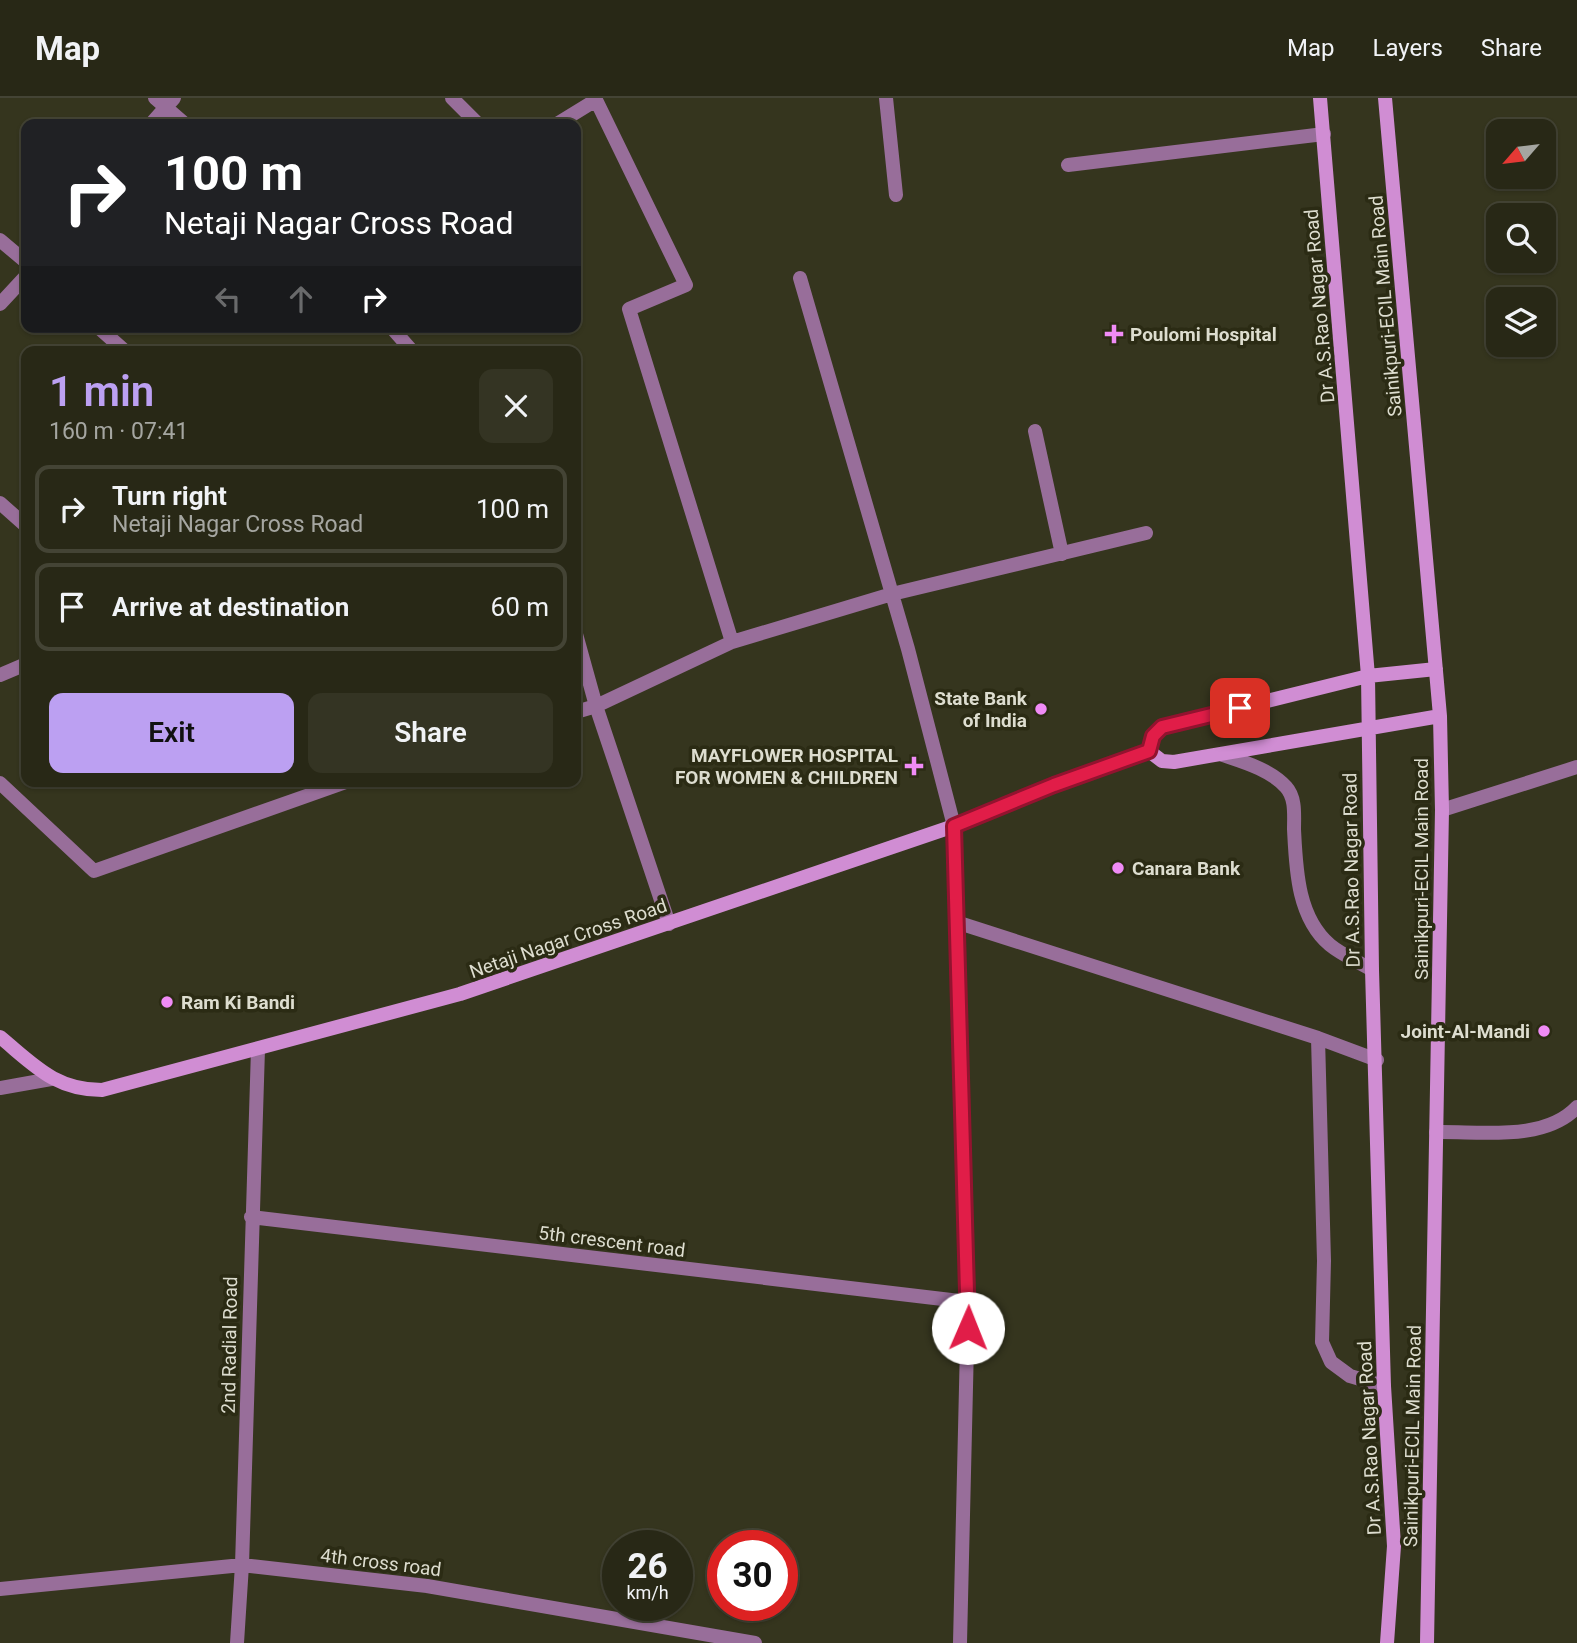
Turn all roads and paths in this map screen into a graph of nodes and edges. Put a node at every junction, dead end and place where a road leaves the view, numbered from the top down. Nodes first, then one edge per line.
1 (452, 98) edge
2 (886, 98) edge
3 (1320, 98) edge
4 (1385, 98) edge
5 (598, 99) edge
6 (165, 101) edge
7 (154, 119) edge
8 (181, 119) edge
9 (473, 119) edge
10 (565, 119) edge
11 (1324, 134) junction
12 (1068, 165) dead end
13 (896, 195) dead end
14 (0, 240) edge
15 (21, 258) edge
16 (800, 278) dead end
17 (21, 281) edge
18 (0, 304) edge
19 (104, 333) edge
20 (119, 346) edge
21 (1035, 431) dead end
22 (0, 503) edge
23 (21, 522) edge
24 (1146, 533) dead end
25 (1062, 554) junction
26 (892, 594) junction
27 (732, 642) junction
28 (581, 652) edge
29 (21, 666) edge
30 (1436, 669) junction
31 (0, 675) edge
32 (1368, 676) junction
33 (596, 706) junction
34 (581, 710) edge
35 (1440, 716) junction
36 (1367, 728) junction
37 (1149, 751) junction
38 (1223, 755) junction
39 (1577, 767) edge
40 (0, 783) edge
41 (332, 787) edge
42 (1442, 810) junction
43 (954, 826) junction
44 (956, 922) junction
45 (669, 924) junction
46 (1372, 970) junction
47 (0, 1037) edge
48 (1318, 1038) junction
49 (258, 1049) junction
50 (1377, 1060) junction
51 (51, 1079) junction
52 (0, 1088) edge
53 (1577, 1107) edge
54 (1436, 1132) junction
55 (251, 1217) junction
56 (968, 1302) junction
57 (1384, 1386) junction
58 (243, 1565) junction
59 (0, 1589) edge
60 (237, 1643) edge
61 (755, 1643) edge
62 (960, 1643) edge
63 (1387, 1643) edge
64 (1427, 1643) edge

1 - 9 street
2 - 13 street
3 - 11 main road, Dr A.S.Rao Nagar Road
4 - 30 main road, Sainikpuri-ECIL Main Road
5 - 10 street
5 - 27 street
6 - 7 street
6 - 8 street
11 - 12 street
11 - 32 main road, Dr A.S.Rao Nagar Road
14 - 15 street
16 - 26 street
17 - 18 street
19 - 20 street
21 - 25 street
22 - 23 street
24 - 25 street
25 - 26 street
26 - 27 street
26 - 43 street
27 - 33 street
28 - 33 street
29 - 31 street
30 - 32 main road
30 - 35 main road, Sainikpuri-ECIL Main Road
32 - 36 main road, Dr A.S.Rao Nagar Road
32 - 37 main road
33 - 34 street
33 - 45 street
35 - 36 main road
35 - 42 main road, Sainikpuri-ECIL Main Road
36 - 38 main road
36 - 46 main road, Dr A.S.Rao Nagar Road
37 - 38 main road
37 - 43 main road, Netaji Nagar Cross Road
38 - 46 street
39 - 42 street
40 - 41 street
42 - 54 main road, Sainikpuri-ECIL Main Road
43 - 44 street
43 - 45 main road, Netaji Nagar Cross Road
44 - 48 street
44 - 56 street
45 - 49 main road, Netaji Nagar Cross Road
46 - 50 main road, Dr A.S.Rao Nagar Road
47 - 51 main road, Netaji Nagar Cross Road
48 - 50 street
48 - 57 street
49 - 51 main road, Netaji Nagar Cross Road
49 - 55 street, 2nd Radial Road
50 - 57 main road, Dr A.S.Rao Nagar Road
51 - 52 street
53 - 54 street
54 - 64 main road, Sainikpuri-ECIL Main Road
55 - 56 street, 5th crescent road
55 - 58 street, 2nd Radial Road
56 - 62 street
57 - 63 main road, Dr A.S.Rao Nagar Road
58 - 59 street, 4th cross road
58 - 60 street, 2nd Radial Road
58 - 61 street, 4th cross road

